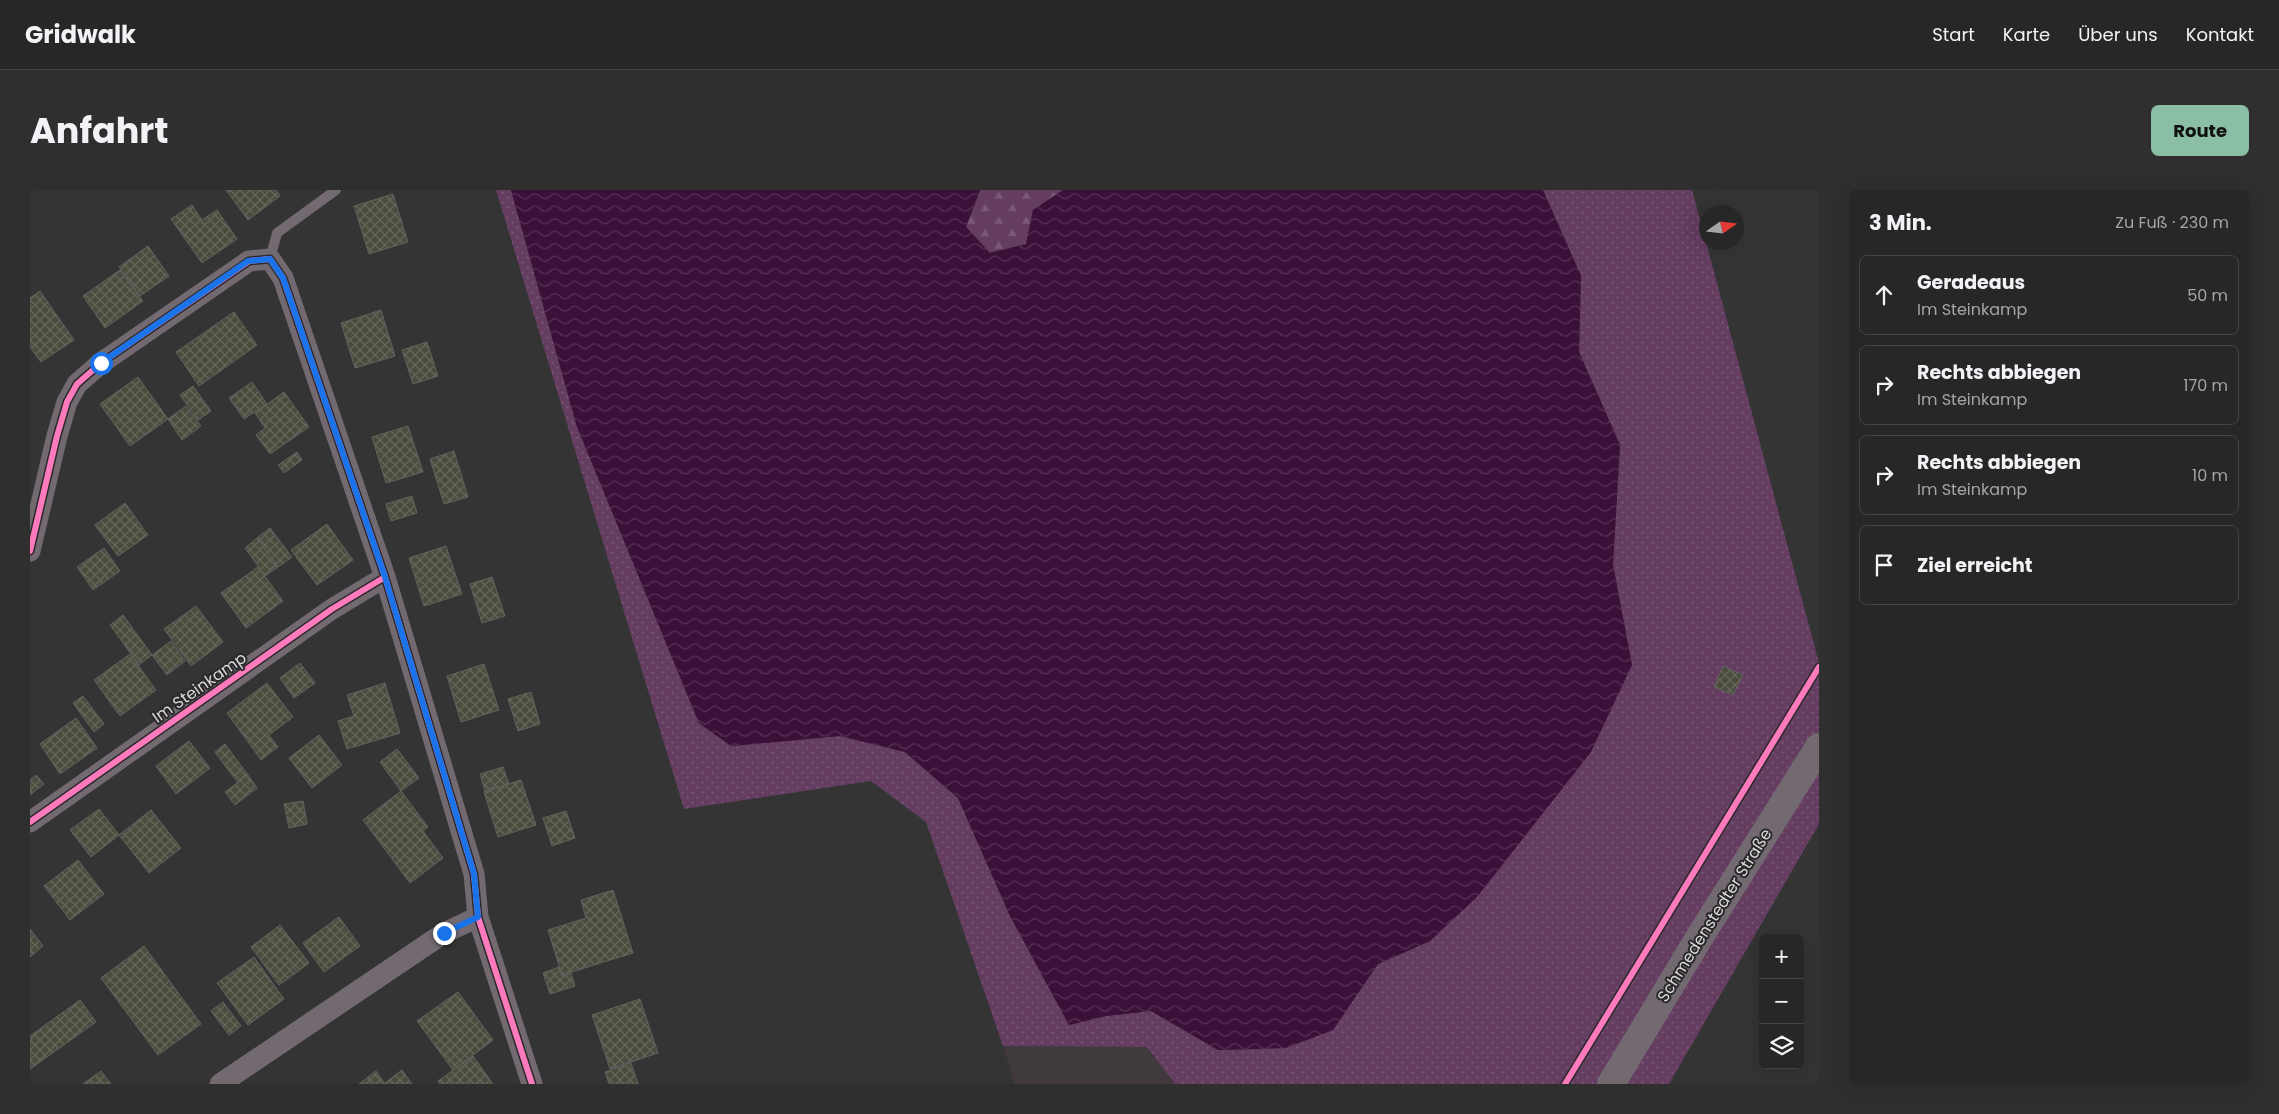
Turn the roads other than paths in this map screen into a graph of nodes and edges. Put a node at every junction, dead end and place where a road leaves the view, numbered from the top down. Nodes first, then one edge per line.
1 (336, 190) edge
2 (270, 259) junction
3 (30, 551) edge
4 (385, 577) junction
5 (1819, 747) edge
6 (30, 822) edge
7 (478, 917) junction
8 (220, 1084) edge
9 (532, 1084) edge
10 (1611, 1084) edge

1 - 2 lane
2 - 3 street
2 - 4 street
4 - 6 street, Im Steinkamp
4 - 7 street
5 - 10 main road, Schmedenstedter Straße
7 - 8 street
7 - 9 street

